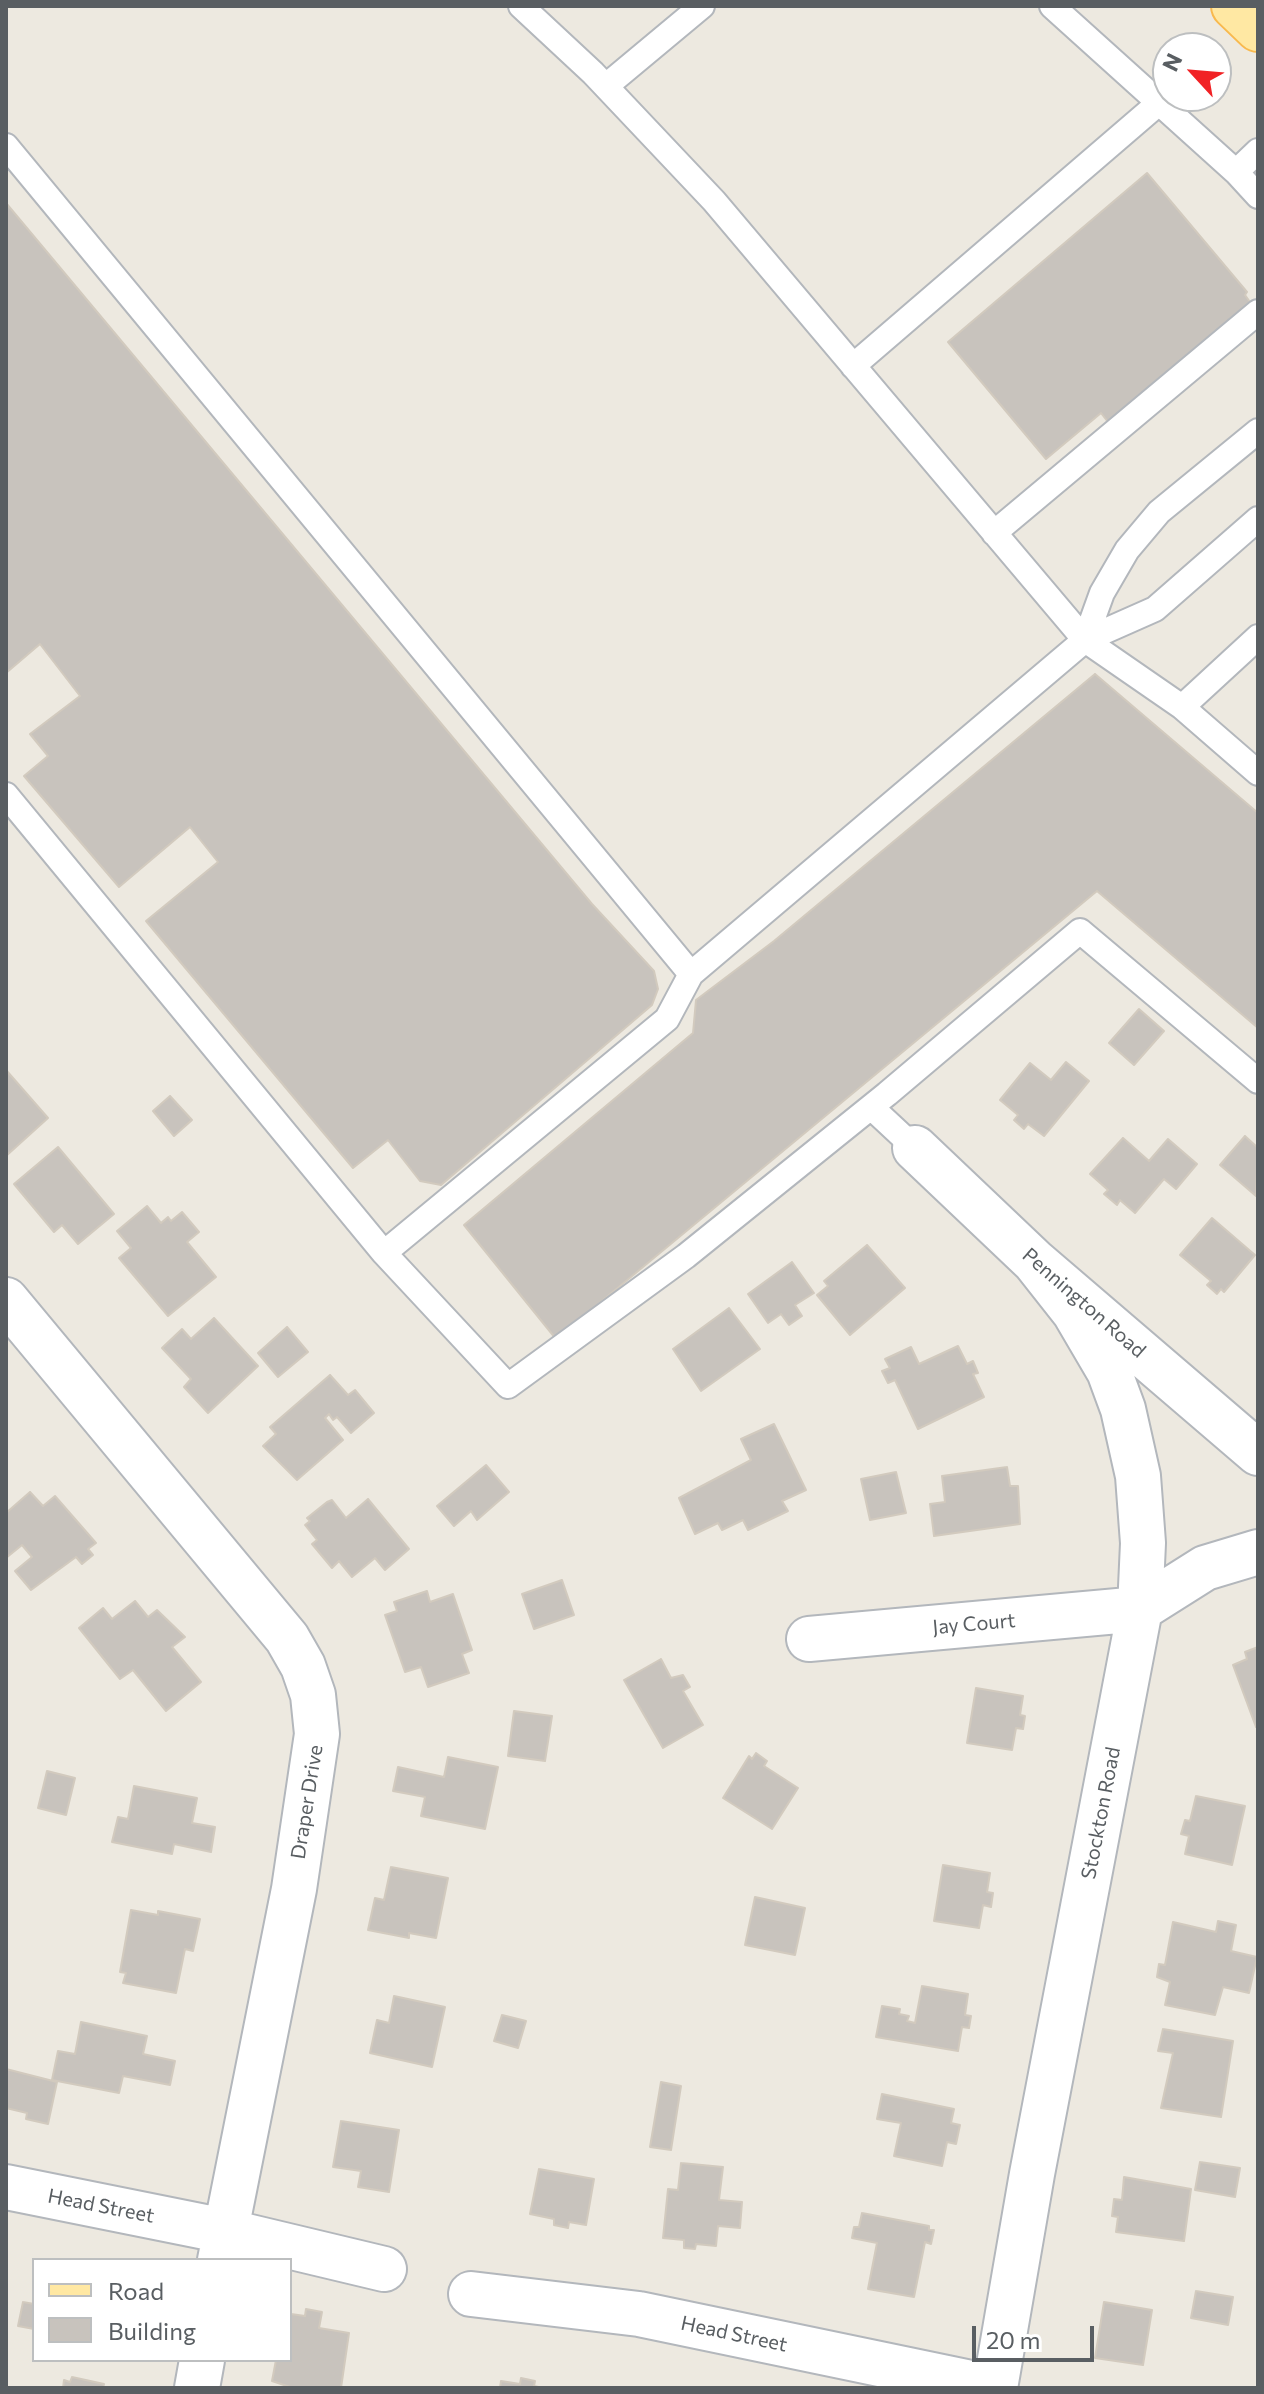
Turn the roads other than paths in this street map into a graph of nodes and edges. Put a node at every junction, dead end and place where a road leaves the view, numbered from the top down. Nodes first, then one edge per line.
1 (521, 6) edge
2 (702, 6) edge
3 (1052, 6) edge
4 (1234, 6) edge
5 (1258, 29) edge
6 (606, 86) junction
7 (1152, 95) edge
8 (1152, 109) edge
9 (1171, 112) edge
10 (6, 146) edge
11 (1258, 151) edge
12 (1236, 172) junction
13 (1258, 196) edge
14 (1258, 312) edge
15 (853, 366) junction
16 (1258, 431) edge
17 (1258, 519) edge
18 (994, 533) junction
19 (1258, 637) edge
20 (1085, 640) junction
21 (1182, 707) junction
22 (1258, 773) edge
23 (6, 795) edge
24 (691, 974) junction
25 (1258, 1081) edge
26 (871, 1107) junction
27 (915, 1148) joint
28 (384, 1253) junction
29 (1034, 1261) junction
30 (6, 1300) edge
31 (1258, 1453) edge
32 (1258, 1552) edge
33 (1140, 1609) junction
34 (809, 1639) dead end
35 (6, 2187) edge
36 (223, 2246) edge
37 (384, 2269) dead end
38 (471, 2294) dead end
39 (202, 2362) edge
40 (197, 2388) edge
41 (995, 2388) edge

1 - 6 lane
2 - 6 lane
3 - 7 lane
4 - 5 main road
6 - 15 lane
8 - 15 lane
9 - 12 lane
10 - 24 lane
11 - 12 lane
12 - 13 lane
14 - 18 lane
15 - 18 lane
16 - 20 lane
17 - 20 lane
18 - 20 lane
19 - 21 lane
20 - 21 lane
20 - 24 lane
21 - 22 lane
23 - 28 lane
24 - 28 lane
25 - 26 lane
26 - 27 lane
26 - 28 lane
27 - 29 street, Pennington Road
29 - 31 street, Pennington Road
29 - 33 street, Stockton Road
30 - 36 street, Draper Drive
32 - 33 street
33 - 34 street, Jay Court
33 - 41 street, Stockton Road
35 - 36 street, Head Street
36 - 37 street, Head Street
38 - 41 street, Head Street
39 - 40 street

